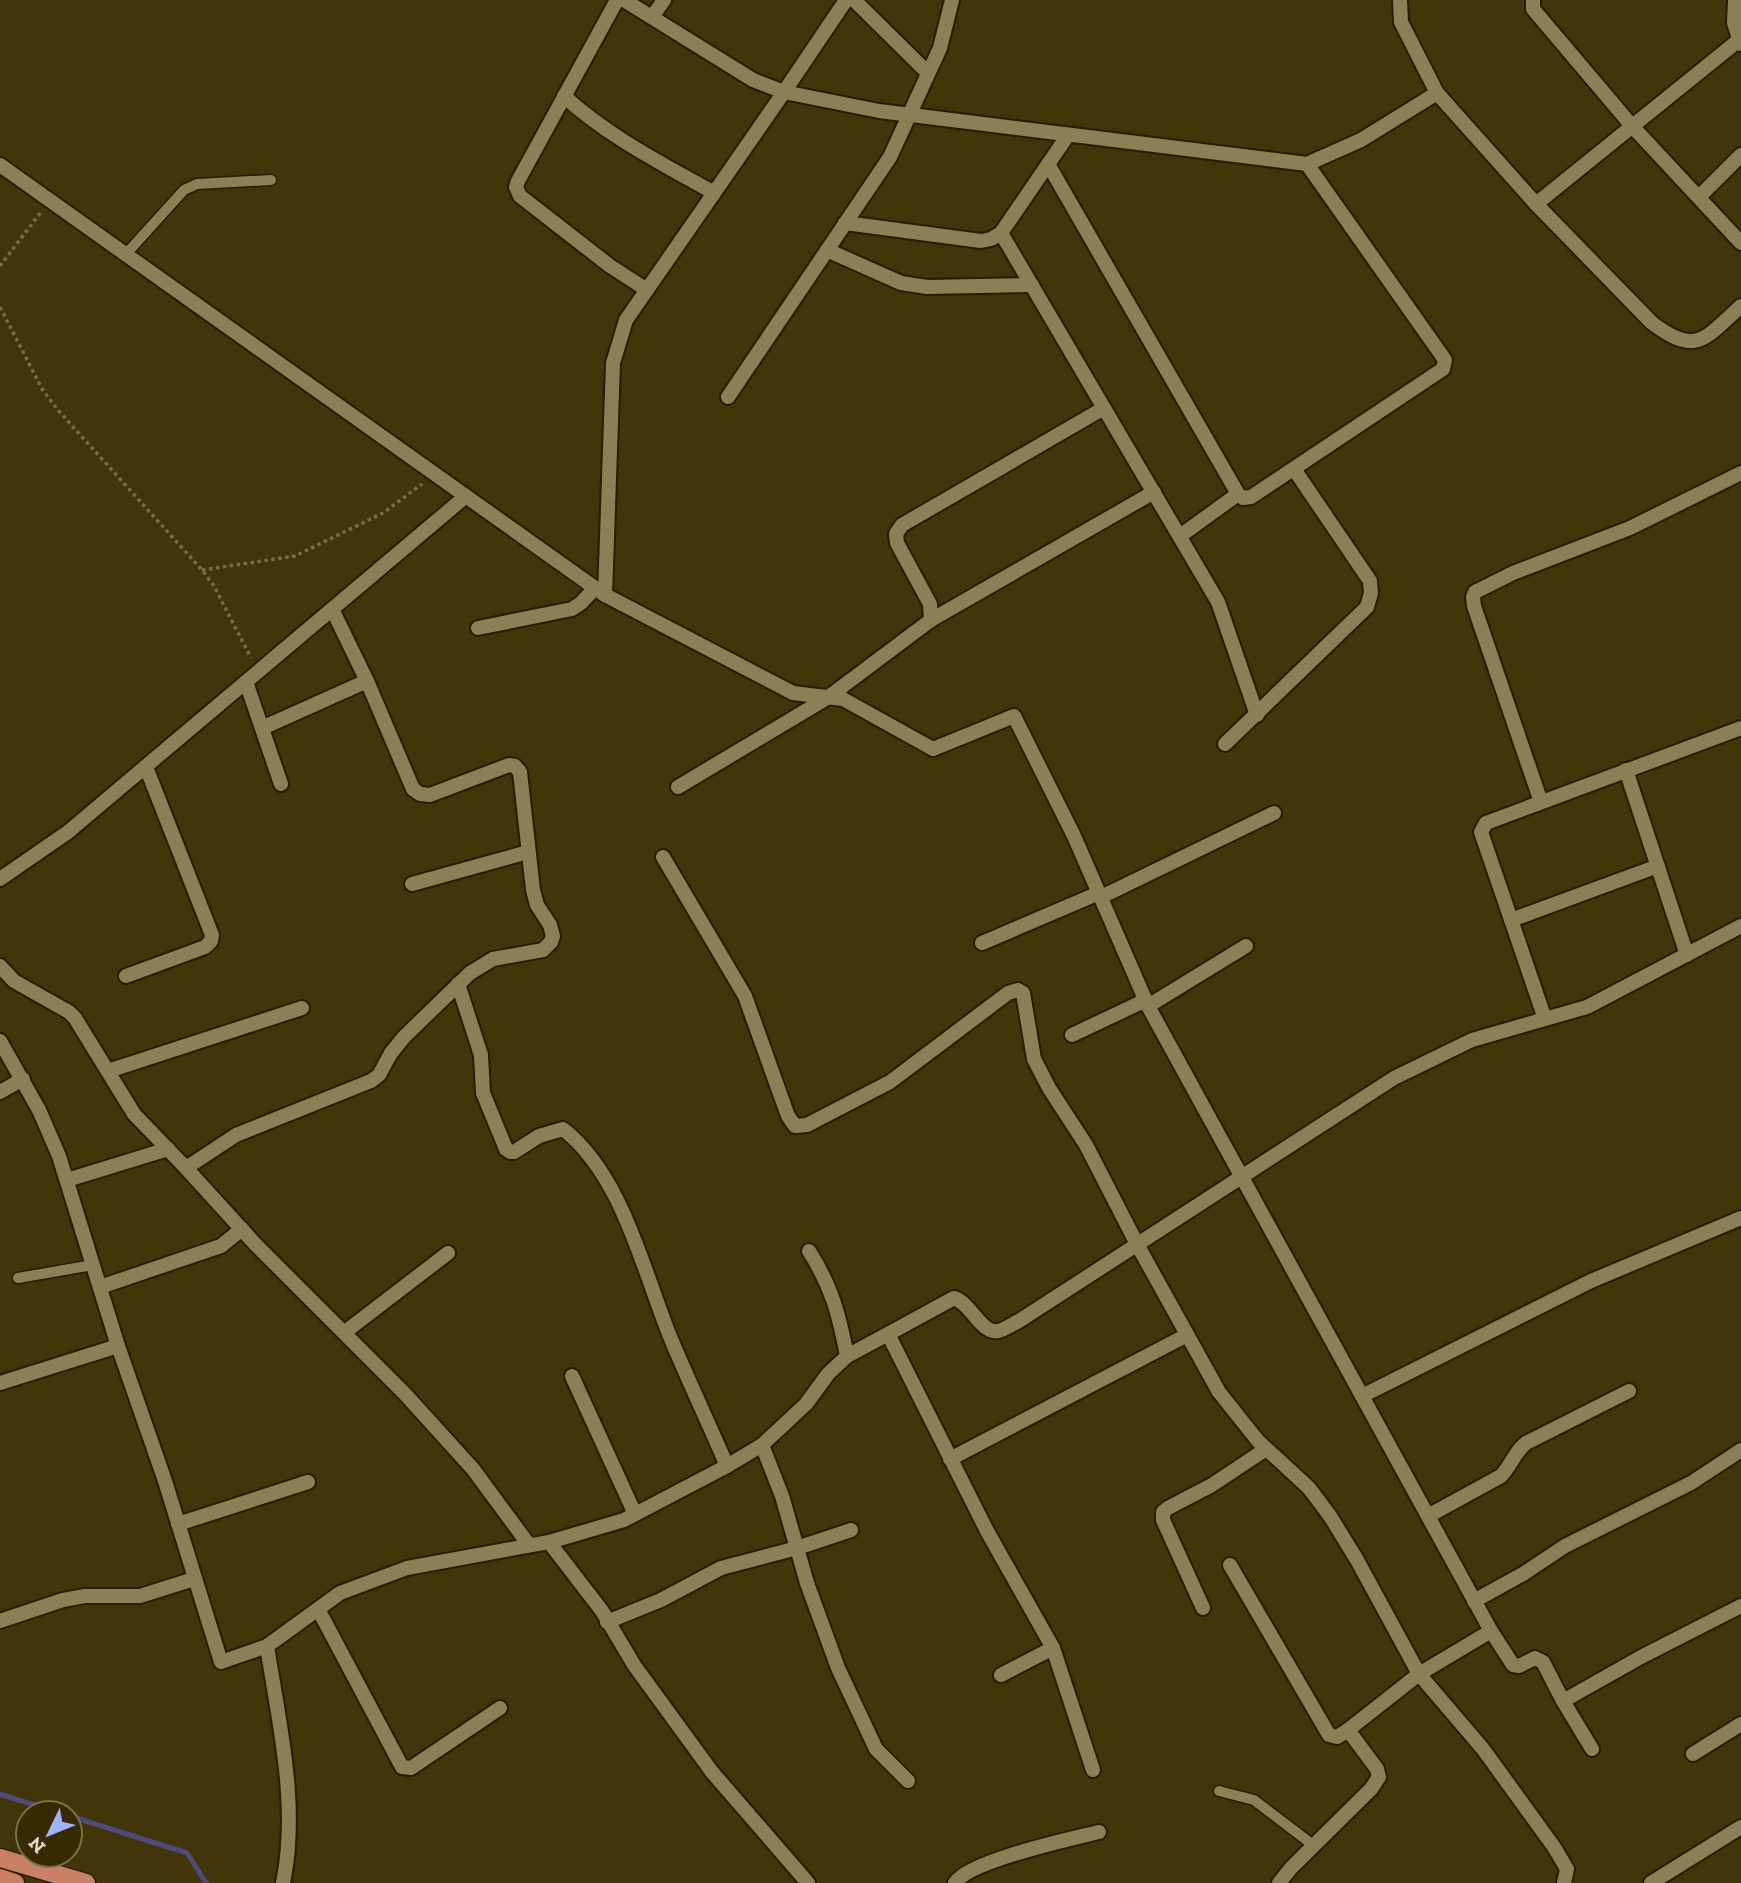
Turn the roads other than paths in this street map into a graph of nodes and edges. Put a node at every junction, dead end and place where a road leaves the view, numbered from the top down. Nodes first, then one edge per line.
1 (617, 0) edge
2 (624, 0) edge
3 (664, 0) edge
4 (846, 0) edge
5 (854, 0) edge
6 (952, 0) edge
7 (1400, 0) edge
8 (1533, 0) edge
9 (1735, 0) edge
10 (652, 17) junction
11 (1740, 42) edge
12 (928, 73) junction
13 (784, 92) junction
14 (1437, 93) junction
15 (564, 96) junction
16 (909, 115) junction
17 (1632, 126) junction
18 (1068, 135) junction
19 (1741, 155) edge
20 (1048, 164) junction
21 (1307, 164) junction
22 (0, 165) edge
23 (271, 180) dead end
24 (714, 193) junction
25 (1700, 196) junction
26 (1536, 204) junction
27 (845, 223) junction
28 (1001, 233) junction
29 (1741, 243) edge
30 (827, 250) junction
31 (125, 254) junction
32 (1032, 285) junction
33 (647, 290) junction
34 (1741, 306) edge
35 (728, 397) dead end
36 (1104, 408) junction
37 (1294, 469) junction
38 (1741, 473) edge
39 (1154, 492) junction
40 (1238, 494) junction
41 (466, 496) junction
42 (1180, 536) junction
43 (600, 591) junction
44 (332, 609) junction
45 (931, 621) junction
46 (478, 628) dead end
47 (367, 681) junction
48 (246, 682) junction
49 (827, 698) junction
50 (1256, 715) junction
51 (262, 728) junction
52 (1741, 728) edge
53 (1225, 744) dead end
54 (146, 767) junction
55 (1626, 771) junction
56 (281, 784) dead end
57 (678, 787) dead end
58 (1541, 802) junction
59 (1274, 813) dead end
60 (528, 852) junction
61 (663, 857) dead end
62 (1658, 866) junction
63 (0, 879) edge
64 (412, 884) dead end
65 (1100, 895) junction
66 (1511, 920) junction
67 (1741, 926) edge
68 (982, 943) dead end
69 (1246, 946) dead end
70 (1688, 955) junction
71 (0, 966) edge
72 (126, 976) dead end
73 (458, 984) junction
74 (1147, 1003) junction
75 (302, 1008) dead end
76 (1545, 1019) junction
77 (1072, 1035) dead end
78 (0, 1041) edge
79 (108, 1071) junction
80 (23, 1079) junction
81 (0, 1092) edge
82 (168, 1149) junction
83 (186, 1168) junction
84 (1242, 1177) junction
85 (67, 1180) junction
86 (1741, 1218) edge
87 (242, 1229) junction
88 (1138, 1246) junction
89 (809, 1251) dead end
90 (448, 1253) dead end
91 (93, 1265) junction
92 (18, 1278) dead end
93 (100, 1287) junction
94 (345, 1332) junction
95 (888, 1334) junction
96 (1187, 1335) junction
97 (118, 1346) junction
98 (847, 1356) junction
99 (572, 1376) dead end
100 (0, 1383) edge
101 (1629, 1391) dead end
102 (1362, 1396) junction
103 (762, 1445) junction
104 (1266, 1449) junction
105 (1741, 1450) edge
106 (950, 1459) junction
107 (727, 1466) junction
108 (308, 1482) dead end
109 (635, 1514) junction
110 (1428, 1516) junction
111 (178, 1524) junction
112 (851, 1530) dead end
113 (549, 1542) junction
114 (529, 1545) junction
115 (797, 1548) junction
116 (1230, 1565) dead end
117 (194, 1579) junction
118 (1474, 1601) junction
119 (1741, 1606) edge
120 (1203, 1608) dead end
121 (318, 1609) junction
122 (0, 1621) edge
123 (607, 1622) junction
124 (1491, 1631) junction
125 (267, 1646) junction
126 (1053, 1648) junction
127 (1419, 1674) junction
128 (1001, 1675) dead end
129 (1563, 1701) junction
130 (500, 1708) dead end
131 (1741, 1724) edge
132 (1348, 1730) junction
133 (1592, 1749) dead end
134 (1693, 1754) dead end
135 (1093, 1770) dead end
136 (908, 1781) dead end
137 (1219, 1791) dead end
138 (1741, 1827) edge
139 (1099, 1832) dead end
140 (1314, 1845) junction
141 (0, 1858) edge
142 (0, 1878) edge
143 (15, 1883) edge
144 (86, 1883) edge
145 (284, 1883) edge
146 (808, 1883) edge
147 (955, 1883) edge
148 (1279, 1883) edge
149 (1564, 1883) edge
150 (1651, 1883) edge

1 - 15 street
2 - 10 street
3 - 10 street
4 - 13 street
5 - 12 street
6 - 12 street
7 - 14 street
8 - 17 street
9 - 11 street
10 - 13 street
11 - 17 street
12 - 16 street
13 - 16 street
13 - 24 street
14 - 21 street
14 - 26 street
15 - 24 street
15 - 33 street
16 - 18 street
16 - 27 street
17 - 25 street
17 - 26 street
18 - 20 street
18 - 21 street
19 - 25 street
20 - 28 street
20 - 40 street
21 - 37 street
22 - 31 street
23 - 31 lane
24 - 33 street
25 - 29 street
26 - 34 street
27 - 28 street
27 - 30 street
28 - 32 street
30 - 32 street
30 - 35 street
31 - 41 street
32 - 36 street
33 - 43 street
36 - 39 street
36 - 45 street
37 - 40 street
37 - 50 street
38 - 58 street
39 - 42 street
39 - 45 street
40 - 42 street
41 - 43 street
41 - 44 street
42 - 50 street
43 - 46 street
43 - 49 street
44 - 47 street
44 - 48 street
45 - 49 street
47 - 51 street
47 - 60 street
48 - 51 street
48 - 54 street
49 - 57 street
49 - 65 street
50 - 53 street
51 - 56 street
52 - 55 street
54 - 63 street
54 - 72 street
55 - 58 street
55 - 62 street
58 - 66 street
59 - 65 street
60 - 64 street
60 - 73 street
61 - 88 street
62 - 66 street
62 - 70 street
65 - 68 street
65 - 74 street
66 - 76 street
67 - 70 street
69 - 74 street
70 - 76 street
71 - 79 street
73 - 83 street
73 - 107 street
74 - 77 street
74 - 84 street
75 - 79 street
76 - 84 street
78 - 80 street
79 - 82 street
80 - 81 street
80 - 85 street
82 - 83 street
82 - 85 street
83 - 87 street
84 - 88 street
84 - 102 street
85 - 91 street
86 - 102 street
87 - 93 street
87 - 94 street
88 - 95 street
88 - 96 street
89 - 98 street
90 - 94 street
91 - 92 lane
91 - 93 street
93 - 97 street
94 - 114 street
95 - 98 street
95 - 106 street
96 - 104 street
96 - 106 street
97 - 100 street
97 - 111 street
98 - 103 street
99 - 109 street
101 - 110 street
102 - 110 street
103 - 107 street
103 - 115 street
104 - 120 street
104 - 127 street
105 - 118 street
106 - 126 street
107 - 109 street
108 - 111 street
109 - 113 street
110 - 118 street
111 - 117 street
112 - 115 street
113 - 114 street
113 - 123 street
114 - 121 street
115 - 123 street
115 - 136 street
116 - 132 street
117 - 122 street
117 - 125 street
118 - 124 street
119 - 129 street
121 - 125 street
121 - 130 street
123 - 146 street
124 - 127 street
124 - 129 street
125 - 145 street
126 - 128 street
126 - 135 street
127 - 132 street
127 - 149 street
129 - 133 street
131 - 134 street
132 - 140 street
137 - 140 lane
138 - 150 street
139 - 147 street
140 - 148 street
141 - 144 main road
142 - 143 main road

